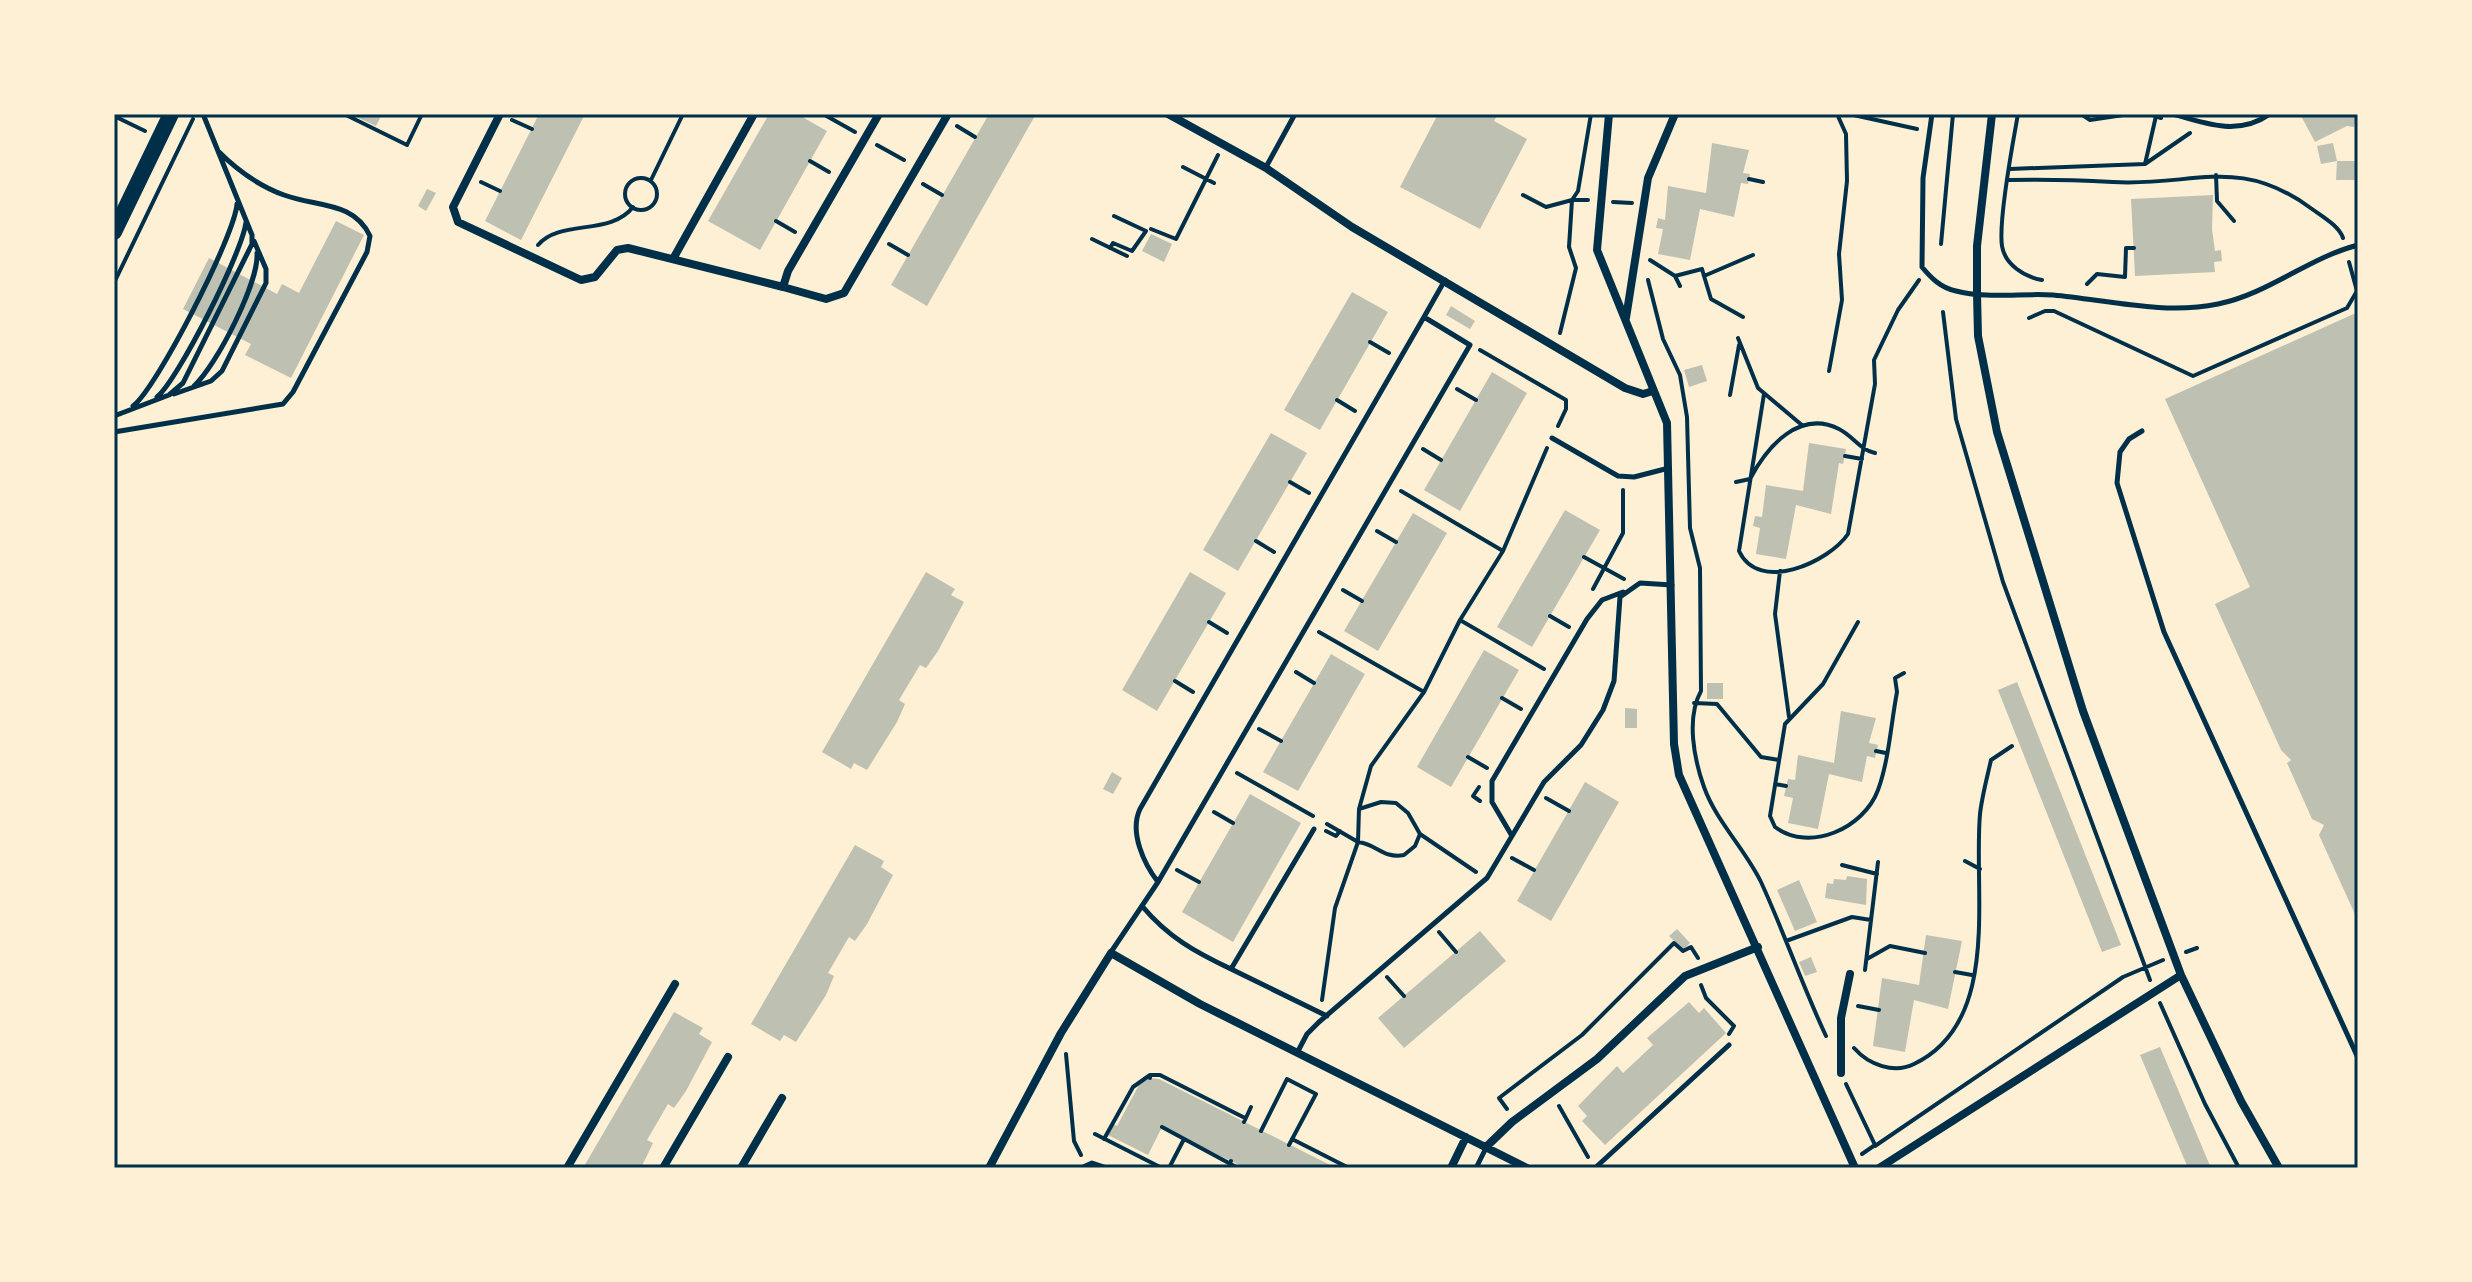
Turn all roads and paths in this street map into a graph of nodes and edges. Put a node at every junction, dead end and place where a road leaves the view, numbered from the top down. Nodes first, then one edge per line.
1 (171, 114) edge
2 (203, 114) edge
3 (344, 114) edge
4 (422, 114) edge
5 (501, 114) edge
6 (683, 114) edge
7 (754, 114) edge
8 (879, 114) edge
9 (1168, 114) edge
10 (1295, 114) edge
11 (1591, 114) edge
12 (1609, 114) edge
13 (1675, 114) edge
14 (1837, 114) edge
15 (1849, 114) edge
16 (1932, 114) edge
17 (1953, 114) edge
18 (1992, 114) edge
19 (2018, 114) edge
20 (2081, 114) edge
21 (2130, 114) edge
22 (2156, 114) edge
23 (2173, 114) edge
24 (2270, 114) edge
25 (946, 117) edge
26 (2201, 123) junction
27 (188, 128) dead end
28 (532, 129) dead end
29 (1928, 131) junction
30 (975, 137) dead end
31 (1949, 137) junction
32 (1223, 144) junction
33 (218, 151) junction
34 (810, 161) dead end
35 (2145, 164) junction
36 (1183, 167) dead end
37 (1266, 168) junction
38 (2010, 169) junction
39 (2216, 175) junction
40 (911, 177) junction
41 (1206, 178) junction
42 (841, 179) junction
43 (1749, 179) dead end
44 (2009, 180) junction
45 (650, 181) junction
46 (1763, 182) dead end
47 (1214, 183) dead end
48 (942, 195) dead end
49 (238, 199) junction
50 (633, 207) junction
51 (1114, 216) dead end
52 (246, 221) junction
53 (776, 221) dead end
54 (2234, 221) dead end
55 (1150, 229) junction
56 (114, 232) edge
57 (252, 235) junction
58 (877, 237) junction
59 (807, 239) junction
60 (1092, 239) dead end
61 (1941, 244) dead end
62 (2358, 245) edge
63 (257, 248) junction
64 (1110, 248) junction
65 (2134, 248) dead end
66 (2346, 248) junction
67 (908, 255) dead end
68 (1753, 255) dead end
69 (1127, 256) dead end
70 (530, 258) junction
71 (673, 259) junction
72 (1926, 272) junction
73 (2355, 274) edge
74 (1675, 276) junction
75 (1704, 276) junction
76 (1445, 280) junction
77 (2046, 280) dead end
78 (114, 283) edge
79 (2084, 284) dead end
80 (1680, 286) dead end
81 (783, 287) junction
82 (2357, 291) edge
83 (1977, 294) junction
84 (1943, 312) dead end
85 (1424, 317) junction
86 (1743, 317) dead end
87 (1626, 318) junction
88 (2029, 318) dead end
89 (1547, 328) dead end
90 (1663, 339) junction
91 (1370, 342) dead end
92 (1470, 345) junction
93 (1636, 346) junction
94 (1400, 359) junction
95 (1829, 371) dead end
96 (1448, 384) junction
97 (191, 389) junction
98 (1653, 391) junction
99 (1764, 394) junction
100 (169, 395) junction
101 (1730, 395) dead end
102 (1337, 400) dead end
103 (1476, 400) dead end
104 (149, 403) junction
105 (126, 412) junction
106 (114, 416) edge
107 (1366, 418) junction
108 (1803, 426) junction
109 (2142, 431) dead end
110 (114, 432) edge
111 (1552, 438) junction
112 (1413, 444) junction
113 (1864, 450) junction
114 (1875, 453) dead end
115 (1845, 456) dead end
116 (1862, 459) junction
117 (1441, 460) dead end
118 (1670, 468) junction
119 (1750, 479) junction
120 (1290, 482) dead end
121 (1736, 482) dead end
122 (1390, 484) junction
123 (1319, 499) junction
124 (1744, 520) junction
125 (1754, 521) dead end
126 (1366, 525) junction
127 (1256, 541) dead end
128 (1396, 542) dead end
129 (1503, 551) junction
130 (1584, 557) dead end
131 (1285, 558) junction
132 (1780, 571) junction
133 (1332, 583) junction
134 (1640, 583) junction
135 (1672, 585) junction
136 (1624, 592) junction
137 (1362, 601) dead end
138 (1550, 616) dead end
139 (1460, 620) junction
140 (1209, 622) dead end
141 (1858, 622) dead end
142 (1307, 625) junction
143 (1579, 632) junction
144 (1238, 639) junction
145 (1283, 665) junction
146 (1904, 673) dead end
147 (1554, 675) junction
148 (1175, 681) dead end
149 (1314, 683) dead end
150 (1424, 692) junction
151 (1204, 698) junction
152 (1502, 698) dead end
153 (1694, 703) junction
154 (1531, 714) junction
155 (1789, 717) junction
156 (1249, 723) junction
157 (1281, 741) dead end
158 (2012, 746) dead end
159 (1876, 751) dead end
160 (1886, 753) junction
161 (1468, 757) dead end
162 (1779, 760) junction
163 (1224, 766) junction
164 (1496, 773) junction
165 (1775, 784) junction
166 (1786, 786) dead end
167 (1537, 794) junction
168 (1202, 805) junction
169 (1359, 809) junction
170 (1569, 811) dead end
171 (1233, 823) dead end
172 (1314, 829) dead end
173 (1420, 834) junction
174 (1512, 836) junction
175 (1358, 842) junction
176 (1502, 853) junction
177 (1965, 861) dead end
178 (1878, 862) dead end
179 (1168, 865) junction
180 (1842, 865) dead end
181 (1980, 869) junction
182 (1534, 870) dead end
183 (1877, 874) junction
184 (1487, 878) junction
185 (1158, 882) junction
186 (1199, 882) dead end
187 (1142, 906) junction
188 (1871, 920) junction
189 (1433, 924) junction
190 (1786, 941) junction
191 (1758, 947) junction
192 (2197, 948) dead end
193 (1456, 952) dead end
194 (2186, 952) dead end
195 (1111, 953) junction
196 (1925, 953) dead end
197 (1867, 959) junction
198 (2165, 959) dead end
199 (2145, 966) junction
200 (1380, 968) junction
201 (1231, 969) junction
202 (1700, 969) junction
203 (1955, 972) dead end
204 (1850, 974) joint
205 (1972, 975) junction
206 (2181, 975) junction
207 (1863, 977) junction
208 (675, 984) dead end
209 (2154, 991) junction
210 (1404, 996) dead end
211 (1858, 1006) junction
212 (1879, 1010) dead end
213 (1318, 1012) junction
214 (1327, 1016) junction
215 (1856, 1016) dead end
216 (1063, 1028) junction
217 (1853, 1040) dead end
218 (1727, 1047) joint
219 (1297, 1053) junction
220 (728, 1057) dead end
221 (2358, 1058) edge
222 (1841, 1073) junction
223 (1550, 1094) junction
224 (782, 1098) dead end
225 (1251, 1107) dead end
226 (1516, 1119) junction
227 (1162, 1127) dead end
228 (1261, 1131) dead end
229 (1095, 1134) dead end
230 (1466, 1137) junction
231 (1104, 1139) junction
232 (1183, 1141) junction
233 (1875, 1145) junction
234 (1486, 1147) junction
235 (1876, 1157) dead end
236 (1229, 1164) edge
237 (1853, 1164) edge
238 (1084, 1166) edge
239 (567, 1168) edge
240 (663, 1168) edge
241 (741, 1168) edge
242 (989, 1168) edge
243 (1107, 1168) edge
244 (1162, 1168) edge
245 (1169, 1168) edge
246 (1238, 1168) edge
247 (1349, 1168) edge
248 (1451, 1168) edge
249 (1476, 1168) edge
250 (1527, 1168) edge
251 (1594, 1168) edge
252 (1879, 1168) edge
253 (2239, 1168) edge
254 (2279, 1168) edge

1 - 56 main road
2 - 33 lane
3 - 4 path
5 - 28 path
5 - 70 street
6 - 45 path
7 - 71 street
8 - 42 street
9 - 32 street
10 - 37 lane
11 - 89 path
12 - 87 street
13 - 87 street
14 - 95 path
15 - 29 path
16 - 29 lane
17 - 31 path
18 - 83 street
19 - 38 path
20 - 21 path
22 - 35 path
23 - 26 lane
24 - 26 lane
25 - 30 path
25 - 40 street
26 - 35 path
27 - 78 path
29 - 31 path
29 - 72 lane
31 - 61 path
32 - 37 street
32 - 41 path
33 - 49 lane
33 - 110 lane
34 - 42 path
35 - 38 path
36 - 41 path
37 - 76 street
38 - 44 path
39 - 44 path
39 - 54 path
39 - 66 path
40 - 48 path
40 - 58 street
41 - 47 path
41 - 55 path
42 - 59 street
43 - 46 path
44 - 77 path
45 - 50 path
45 - 50 path
49 - 52 lane
49 - 105 lane
50 - 70 path
51 - 55 path
52 - 57 lane
52 - 104 lane
53 - 59 path
55 - 64 path
57 - 63 lane
57 - 100 lane
58 - 67 path
58 - 81 street
59 - 81 street
60 - 64 path
62 - 66 lane
63 - 97 lane
63 - 97 lane
64 - 69 path
65 - 79 path
66 - 73 path
66 - 83 lane
68 - 75 path
70 - 71 street
71 - 81 street
72 - 83 lane
72 - 113 path
73 - 82 path
74 - 75 path
74 - 80 path
74 - 90 path
75 - 86 path
76 - 85 lane
76 - 98 street
82 - 88 path
83 - 206 street
84 - 199 path
85 - 92 lane
85 - 94 lane
87 - 93 street
90 - 93 path
90 - 153 path
91 - 94 path
92 - 96 lane
92 - 111 path
93 - 98 street
94 - 107 lane
96 - 103 path
96 - 112 lane
97 - 100 lane
98 - 118 street
99 - 101 path
99 - 108 path
99 - 119 path
100 - 104 lane
102 - 107 path
104 - 105 lane
105 - 106 lane
107 - 123 lane
108 - 113 path
108 - 119 path
109 - 221 lane
111 - 118 lane
111 - 129 path
112 - 117 path
112 - 122 lane
113 - 114 path
113 - 116 path
115 - 116 path
116 - 132 path
118 - 135 street
119 - 121 path
119 - 124 path
120 - 123 path
122 - 126 lane
122 - 129 path
123 - 131 lane
124 - 125 path
124 - 132 path
126 - 128 path
126 - 133 lane
127 - 131 path
129 - 139 path
130 - 134 path
131 - 144 lane
132 - 155 path
133 - 137 path
133 - 142 lane
134 - 135 lane
134 - 136 lane
135 - 191 street
136 - 143 lane
136 - 167 lane
138 - 143 path
139 - 147 path
139 - 150 path
140 - 144 path
141 - 155 path
142 - 145 lane
142 - 150 path
143 - 147 lane
144 - 151 lane
145 - 149 path
145 - 156 lane
146 - 160 path
147 - 154 lane
148 - 151 path
150 - 169 path
151 - 185 lane
152 - 154 path
153 - 162 path
153 - 190 path
154 - 164 lane
155 - 162 path
156 - 157 path
156 - 163 lane
158 - 181 path
159 - 160 path
160 - 165 path
161 - 164 path
162 - 165 path
163 - 168 lane
163 - 175 path
164 - 174 lane
165 - 166 path
167 - 170 path
167 - 174 lane
168 - 171 path
168 - 179 lane
169 - 173 path
169 - 175 path
172 - 201 lane
173 - 175 path
173 - 184 path
174 - 176 lane
175 - 213 path
176 - 182 path
176 - 184 lane
177 - 181 path
178 - 183 path
179 - 185 lane
179 - 186 path
180 - 183 path
181 - 205 path
183 - 188 path
184 - 189 lane
185 - 187 lane
187 - 195 lane
187 - 201 lane
188 - 190 path
188 - 197 path
189 - 193 path
189 - 200 lane
190 - 222 path
191 - 202 street
191 - 237 street
192 - 194 path
195 - 216 street
195 - 219 street
196 - 197 path
197 - 207 path
198 - 199 path
199 - 209 path
199 - 233 path
200 - 210 path
200 - 214 lane
201 - 213 lane
202 - 218 path
202 - 223 street
202 - 226 path
203 - 205 path
204 - 207 path
204 - 222 street
205 - 217 path
206 - 209 street
206 - 254 street
207 - 211 path
208 - 239 street
209 - 252 street
209 - 253 path
211 - 212 path
211 - 215 path
213 - 214 lane
214 - 219 lane
216 - 238 path
216 - 242 street
218 - 251 lane
219 - 230 street
220 - 240 street
222 - 233 path
223 - 226 street
223 - 251 path
224 - 241 street
225 - 231 path
226 - 234 street
227 - 232 path
228 - 247 path
229 - 231 path
230 - 234 street
230 - 248 street
231 - 244 path
232 - 236 path
232 - 245 path
233 - 235 path
233 - 237 path
234 - 249 lane
234 - 250 street
236 - 246 path
238 - 243 lane

